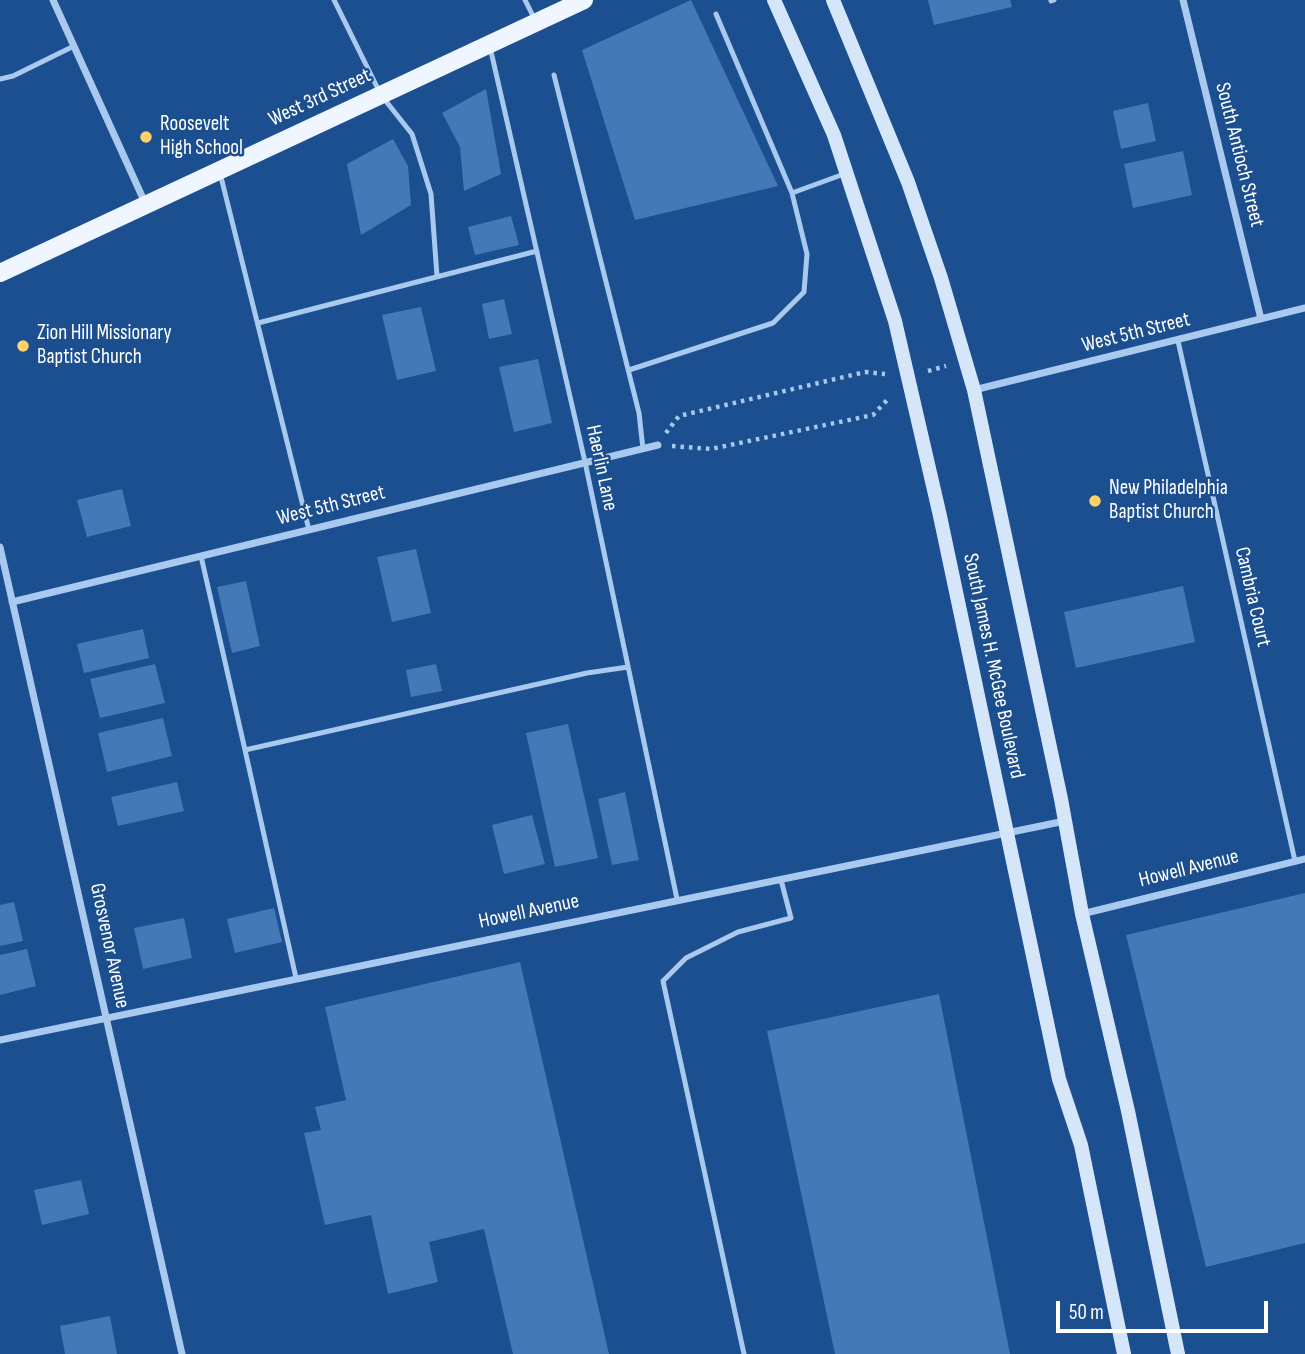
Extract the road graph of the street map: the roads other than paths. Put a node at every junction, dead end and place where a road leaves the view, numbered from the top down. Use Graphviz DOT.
graph roads {
  1 [pos="53,0"];
  2 [pos="334,0"];
  3 [pos="525,0"];
  4 [pos="584,0"];
  5 [pos="775,0"];
  6 [pos="833,0"];
  7 [pos="1183,0"];
  8 [pos="716,14"];
  9 [pos="536,23"];
  10 [pos="489,44"];
  11 [pos="74,46"];
  12 [pos="554,75"];
  13 [pos="0,79"];
  14 [pos="381,95"];
  15 [pos="220,171"];
  16 [pos="847,174"];
  17 [pos="792,193"];
  18 [pos="146,205"];
  19 [pos="537,251"];
  20 [pos="0,273"];
  21 [pos="437,276"];
  22 [pos="1305,308"];
  23 [pos="1261,319"];
  24 [pos="258,323"];
  25 [pos="1178,341"];
  26 [pos="629,370"];
  27 [pos="974,390"];
  28 [pos="657,445"];
  29 [pos="643,449"];
  30 [pos="585,462"];
  31 [pos="309,530"];
  32 [pos="0,547"];
  33 [pos="201,556"];
  34 [pos="12,602"];
  35 [pos="628,667"];
  36 [pos="245,750"];
  37 [pos="1065,821"];
  38 [pos="1007,834"];
  39 [pos="1305,859"];
  40 [pos="1295,861"];
  41 [pos="781,880"];
  42 [pos="677,899"];
  43 [pos="1082,914"];
  44 [pos="296,978"];
  45 [pos="106,1017"];
  46 [pos="0,1040"];
  47 [pos="182,1354"];
  48 [pos="744,1354"];
  49 [pos="1124,1354"];
  50 [pos="1178,1354"];
  1 -- 11 [label="street"];
  2 -- 14 [label="lane"];
  3 -- 9 [label="lane"];
  4 -- 9 [label="main road, West 3rd Street"];
  5 -- 16 [label="main road, South James H. McGee Boulevard"];
  6 -- 27 [label="main road, South James H. McGee Boulevard"];
  7 -- 23 [label="street, South Antioch Street"];
  8 -- 17 [label="lane"];
  9 -- 10 [label="main road, West 3rd Street"];
  10 -- 14 [label="main road, West 3rd Street"];
  10 -- 19 [label="lane, Haerlin Lane"];
  11 -- 13 [label="lane"];
  11 -- 18 [label="street"];
  12 -- 26 [label="lane"];
  14 -- 15 [label="main road, West 3rd Street"];
  14 -- 21 [label="lane"];
  15 -- 18 [label="main road, West 3rd Street"];
  15 -- 24 [label="lane"];
  16 -- 17 [label="lane"];
  16 -- 38 [label="main road, South James H. McGee Boulevard"];
  17 -- 26 [label="lane"];
  18 -- 20 [label="main road, West 3rd Street"];
  19 -- 21 [label="lane"];
  19 -- 30 [label="lane, Haerlin Lane"];
  21 -- 24 [label="lane"];
  22 -- 23 [label="street, West 5th Street"];
  23 -- 25 [label="street, West 5th Street"];
  24 -- 31 [label="lane"];
  25 -- 27 [label="street, West 5th Street"];
  25 -- 40 [label="lane, Cambria Court"];
  26 -- 29 [label="lane"];
  27 -- 37 [label="main road, South James H. McGee Boulevard"];
  28 -- 29 [label="street, West 5th Street"];
  29 -- 30 [label="street, West 5th Street"];
  30 -- 31 [label="street, West 5th Street"];
  30 -- 35 [label="lane, Haerlin Lane"];
  31 -- 33 [label="street, West 5th Street"];
  32 -- 34 [label="street, Grosvenor Avenue"];
  33 -- 34 [label="street, West 5th Street"];
  33 -- 36 [label="lane"];
  34 -- 45 [label="street, Grosvenor Avenue"];
  35 -- 36 [label="lane"];
  35 -- 42 [label="lane, Haerlin Lane"];
  36 -- 44 [label="lane"];
  37 -- 38 [label="street, Howell Avenue"];
  37 -- 43 [label="main road, South James H. McGee Boulevard"];
  38 -- 41 [label="street, Howell Avenue"];
  38 -- 49 [label="main road, South James H. McGee Boulevard"];
  39 -- 40 [label="street, Howell Avenue"];
  40 -- 43 [label="street, Howell Avenue"];
  41 -- 42 [label="street, Howell Avenue"];
  41 -- 48 [label="lane"];
  42 -- 44 [label="street, Howell Avenue"];
  43 -- 50 [label="main road, South James H. McGee Boulevard"];
  44 -- 45 [label="street, Howell Avenue"];
  45 -- 46 [label="street, Howell Avenue"];
  45 -- 47 [label="street, Grosvenor Avenue"];
}
